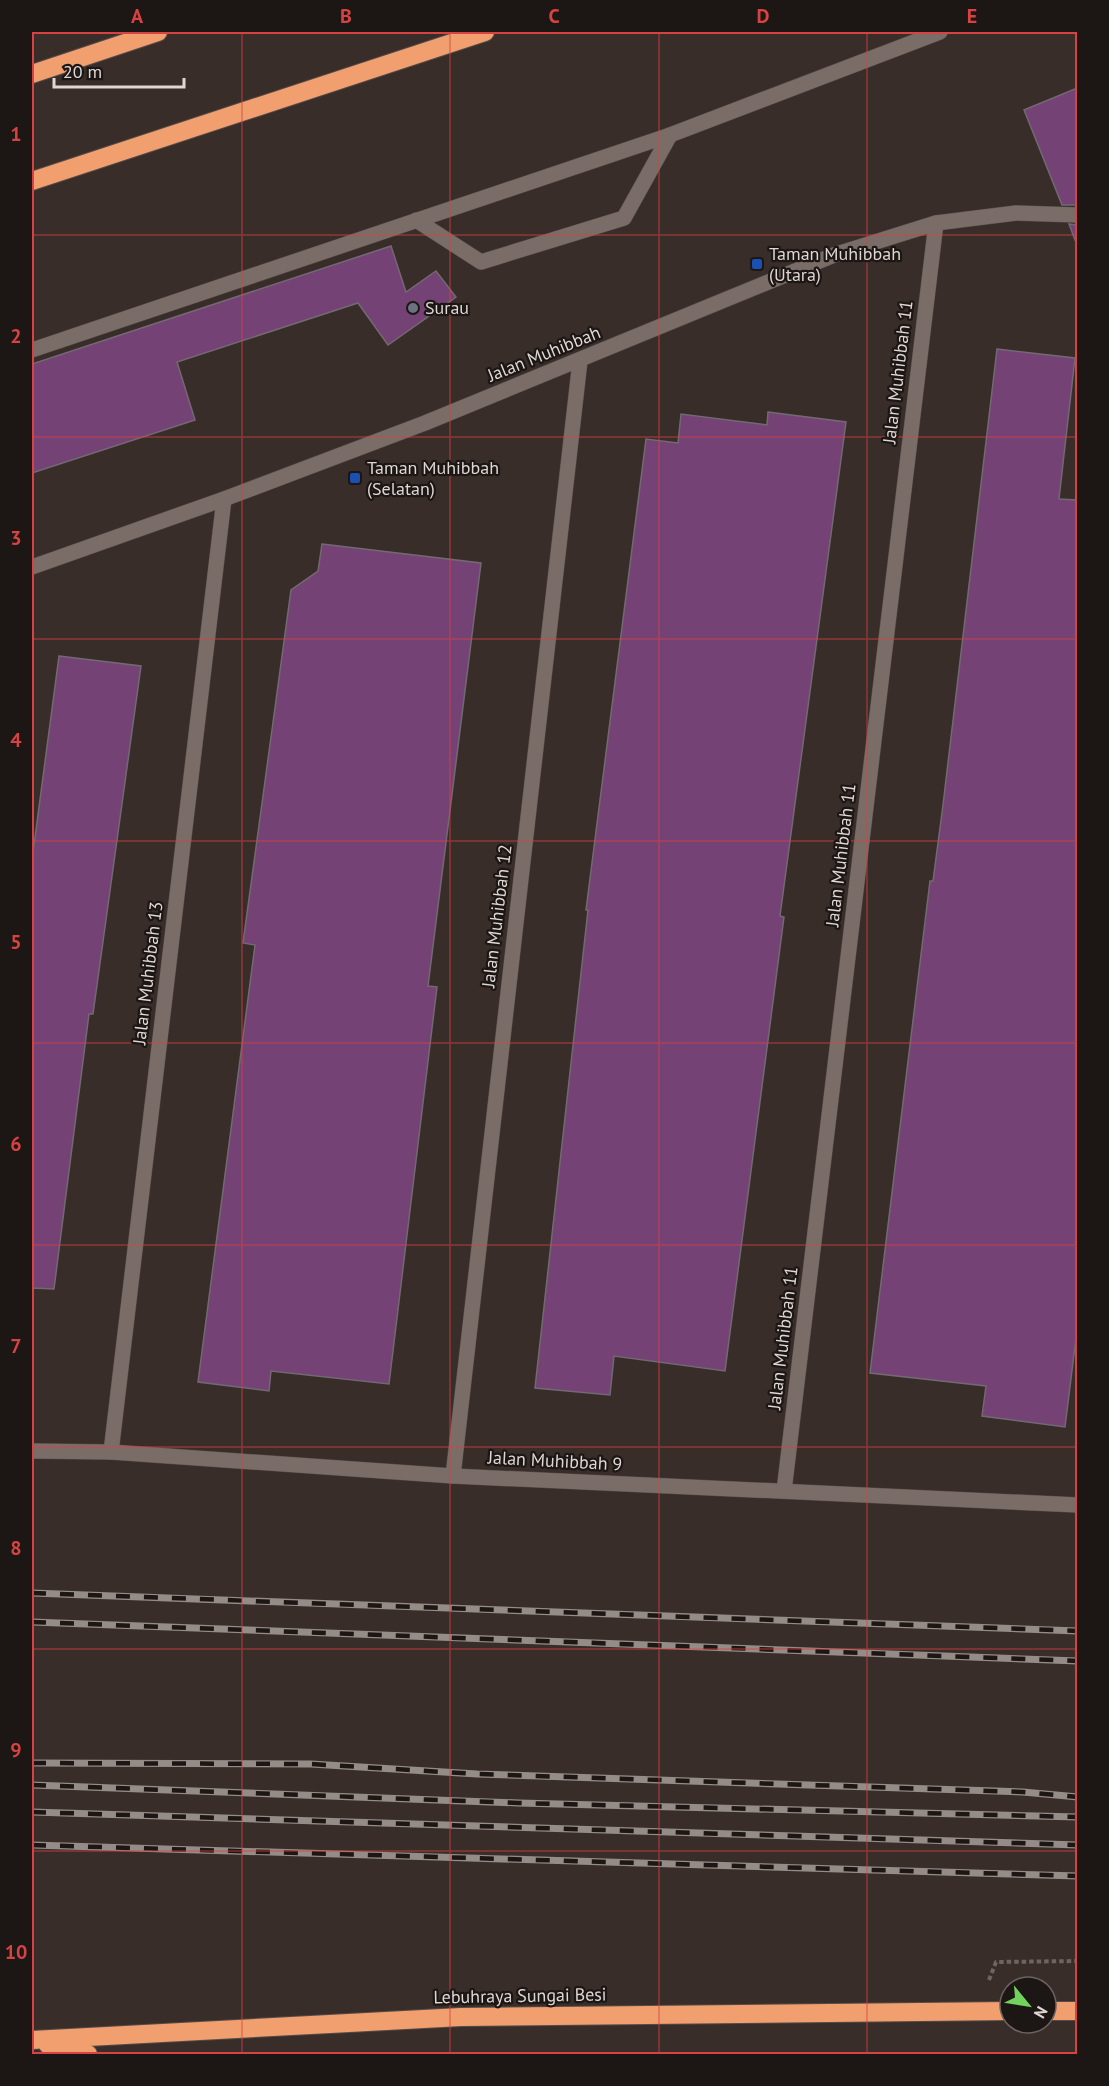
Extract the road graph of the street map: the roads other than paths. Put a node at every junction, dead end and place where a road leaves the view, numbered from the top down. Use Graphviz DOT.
graph roads {
  1 [pos="158,32"];
  2 [pos="485,32"];
  3 [pos="940,32"];
  4 [pos="32,74"];
  5 [pos="670,135"];
  6 [pos="32,181"];
  7 [pos="1077,215"];
  8 [pos="416,220"];
  9 [pos="936,223"];
  10 [pos="32,350"];
  11 [pos="580,361"];
  12 [pos="224,499"];
  13 [pos="32,567"];
  14 [pos="32,1451"];
  15 [pos="111,1452"];
  16 [pos="453,1476"];
  17 [pos="784,1491"];
  18 [pos="1077,1505"];
  19 [pos="998,2011"];
  20 [pos="1058,2011"];
  21 [pos="1077,2011"];
  22 [pos="32,2040"];
  23 [pos="88,2055"];
  1 -- 4 [label="highway"];
  2 -- 6 [label="highway"];
  3 -- 5 [label="street"];
  5 -- 8 [label="street"];
  5 -- 8 [label="street"];
  7 -- 9 [label="street, Jalan Muhibbah"];
  8 -- 10 [label="street"];
  9 -- 11 [label="street, Jalan Muhibbah"];
  9 -- 17 [label="street, Jalan Muhibbah 11"];
  11 -- 12 [label="street, Jalan Muhibbah"];
  11 -- 16 [label="street, Jalan Muhibbah 12"];
  12 -- 13 [label="street, Jalan Muhibbah"];
  12 -- 15 [label="street, Jalan Muhibbah 13"];
  14 -- 15 [label="street, Jalan Muhibbah 9"];
  15 -- 16 [label="street, Jalan Muhibbah 9"];
  16 -- 17 [label="street, Jalan Muhibbah 9"];
  17 -- 18 [label="street, Jalan Muhibbah 9"];
  19 -- 22 [label="highway, Lebuhraya Sungai Besi"];
  20 -- 21 [label="highway"];
  22 -- 23 [label="highway"];
}
